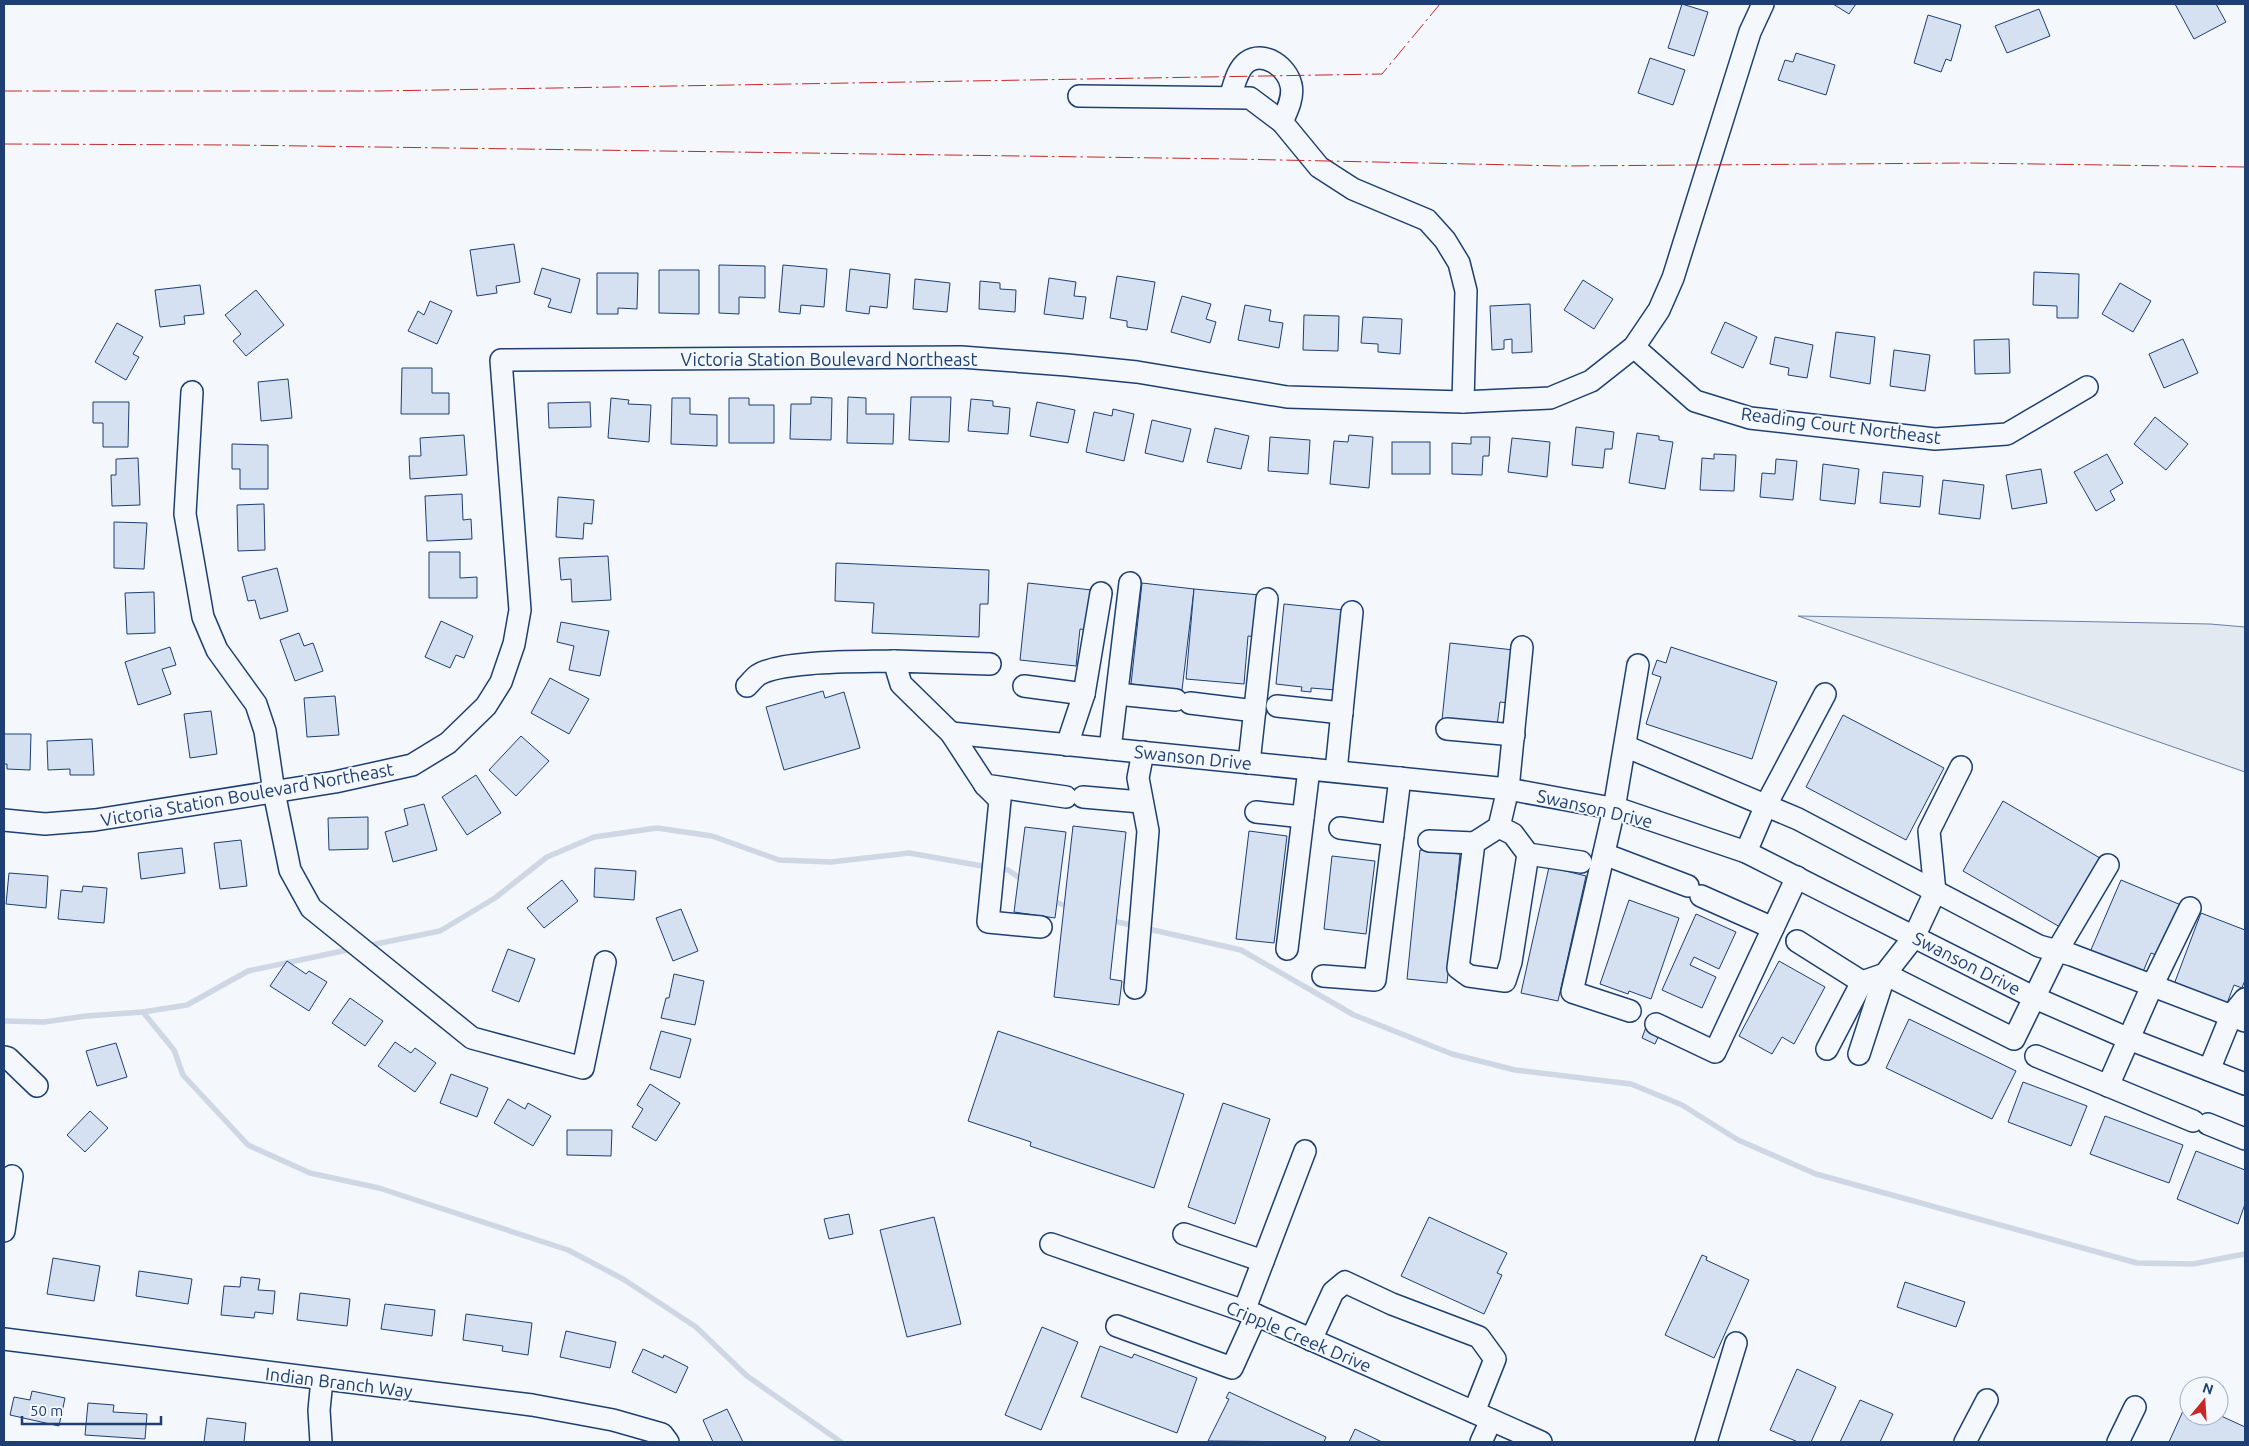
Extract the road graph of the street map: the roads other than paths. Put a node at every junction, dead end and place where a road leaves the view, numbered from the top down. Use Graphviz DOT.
graph roads {
  1 [pos="1763,4"];
  2 [pos="1079,96"];
  3 [pos="1230,96"];
  4 [pos="1282,122"];
  5 [pos="1634,347"];
  6 [pos="2087,387"];
  7 [pos="192,392"];
  8 [pos="1463,402"];
  9 [pos="1130,583"];
  10 [pos="1101,593"];
  11 [pos="1267,600"];
  12 [pos="1352,612"];
  13 [pos="1522,647"];
  14 [pos="894,660"];
  15 [pos="990,664"];
  16 [pos="1638,665"];
  17 [pos="747,686"];
  18 [pos="1024,686"];
  19 [pos="1084,694"];
  20 [pos="1117,694"];
  21 [pos="1824,694"];
  22 [pos="1277,706"];
  23 [pos="1255,711"];
  24 [pos="1342,713"];
  25 [pos="1448,730"];
  26 [pos="951,733"];
  27 [pos="1514,735"];
  28 [pos="1067,744"];
  29 [pos="1625,746"];
  30 [pos="1110,749"];
  31 [pos="1143,752"];
  32 [pos="1249,763"];
  33 [pos="1961,768"];
  34 [pos="1309,769"];
  35 [pos="1336,772"];
  36 [pos="1400,778"];
  37 [pos="985,786"];
  38 [pos="1508,789"];
  39 [pos="274,792"];
  40 [pos="1141,802"];
  41 [pos="1766,806"];
  42 [pos="1614,808"];
  43 [pos="1256,812"];
  44 [pos="1303,817"];
  45 [pos="4,820"];
  46 [pos="1499,827"];
  47 [pos="1340,828"];
  48 [pos="1393,835"];
  49 [pos="1428,841"];
  50 [pos="1474,843"];
  51 [pos="1746,852"];
  52 [pos="1528,854"];
  53 [pos="1604,854"];
  54 [pos="1581,862"];
  55 [pos="2108,865"];
  56 [pos="1797,877"];
  57 [pos="1936,892"];
  58 [pos="2190,908"];
  59 [pos="1041,927"];
  60 [pos="1773,928"];
  61 [pos="1914,936"];
  62 [pos="1797,941"];
  63 [pos="1287,949"];
  64 [pos="2057,951"];
  65 [pos="605,962"];
  66 [pos="1885,974"];
  67 [pos="1323,976"];
  68 [pos="1862,982"];
  69 [pos="2152,986"];
  70 [pos="1135,988"];
  71 [pos="2033,997"];
  72 [pos="2245,999"];
  73 [pos="1630,1011"];
  74 [pos="2238,1018"];
  75 [pos="1656,1024"];
  76 [pos="2130,1039"];
  77 [pos="1826,1049"];
  78 [pos="1859,1054"];
  79 [pos="2036,1056"];
  80 [pos="4,1057"];
  81 [pos="2209,1070"];
  82 [pos="2245,1084"];
  83 [pos="37,1086"];
  84 [pos="2108,1086"];
  85 [pos="2245,1139"];
  86 [pos="1305,1152"];
  87 [pos="12,1176"];
  88 [pos="4,1231"];
  89 [pos="1184,1234"];
  90 [pos="1050,1244"];
  91 [pos="1263,1261"];
  92 [pos="1250,1313"];
  93 [pos="1117,1326"];
  94 [pos="4,1339"];
  95 [pos="1311,1340"];
  96 [pos="1736,1343"];
  97 [pos="322,1380"];
  98 [pos="1987,1400"];
  99 [pos="2135,1406"];
  100 [pos="1483,1416"];
  101 [pos="321,1442"];
  102 [pos="668,1442"];
  103 [pos="1480,1442"];
  104 [pos="1541,1442"];
  105 [pos="1706,1442"];
  106 [pos="1965,1442"];
  107 [pos="2118,1442"];
  1 -- 5 [label="street, Victoria Station Boulevard Northeast"];
  2 -- 3 [label="street"];
  3 -- 4 [label="street"];
  3 -- 4 [label="street"];
  4 -- 8 [label="street"];
  5 -- 6 [label="street, Reading Court Northeast"];
  5 -- 8 [label="street, Victoria Station Boulevard Northeast"];
  7 -- 39 [label="street"];
  8 -- 39 [label="street, Victoria Station Boulevard Northeast"];
  9 -- 20 [label="street"];
  10 -- 19 [label="street"];
  11 -- 23 [label="street"];
  12 -- 24 [label="street"];
  13 -- 27 [label="street"];
  14 -- 15 [label="street"];
  14 -- 17 [label="street"];
  14 -- 26 [label="street"];
  16 -- 29 [label="street"];
  18 -- 19 [label="street"];
  19 -- 28 [label="street"];
  20 -- 23 [label="street"];
  20 -- 30 [label="street"];
  21 -- 41 [label="street"];
  22 -- 24 [label="street"];
  23 -- 32 [label="street"];
  24 -- 35 [label="street"];
  25 -- 27 [label="street"];
  26 -- 28 [label="street, Swanson Drive"];
  26 -- 37 [label="street"];
  27 -- 38 [label="street"];
  28 -- 30 [label="street, Swanson Drive"];
  29 -- 41 [label="street"];
  29 -- 42 [label="street"];
  30 -- 31 [label="street, Swanson Drive"];
  31 -- 32 [label="street, Swanson Drive"];
  31 -- 40 [label="street"];
  32 -- 34 [label="street, Swanson Drive"];
  33 -- 57 [label="street"];
  34 -- 35 [label="street, Swanson Drive"];
  34 -- 44 [label="street"];
  35 -- 36 [label="street, Swanson Drive"];
  36 -- 38 [label="street, Swanson Drive"];
  36 -- 48 [label="street"];
  37 -- 40 [label="street"];
  37 -- 59 [label="street"];
  38 -- 42 [label="street, Swanson Drive"];
  38 -- 46 [label="street"];
  39 -- 45 [label="street, Victoria Station Boulevard Northeast"];
  39 -- 65 [label="street"];
  40 -- 70 [label="street"];
  41 -- 51 [label="street"];
  41 -- 57 [label="street"];
  42 -- 51 [label="street, Swanson Drive"];
  42 -- 53 [label="street"];
  43 -- 44 [label="street"];
  44 -- 63 [label="street"];
  46 -- 50 [label="street"];
  46 -- 52 [label="street"];
  47 -- 48 [label="street"];
  48 -- 67 [label="street"];
  49 -- 50 [label="street"];
  50 -- 52 [label="street"];
  51 -- 56 [label="street, Swanson Drive"];
  52 -- 54 [label="street"];
  53 -- 60 [label="street"];
  53 -- 73 [label="street"];
  55 -- 64 [label="street"];
  56 -- 60 [label="street"];
  56 -- 61 [label="street, Swanson Drive"];
  57 -- 61 [label="street"];
  57 -- 64 [label="street"];
  58 -- 69 [label="street"];
  60 -- 75 [label="street"];
  61 -- 66 [label="street"];
  61 -- 71 [label="street, Swanson Drive"];
  62 -- 68 [label="street"];
  64 -- 69 [label="street"];
  64 -- 71 [label="street"];
  66 -- 68 [label="street"];
  66 -- 71 [label="street"];
  66 -- 78 [label="street"];
  68 -- 77 [label="street"];
  69 -- 74 [label="street"];
  69 -- 76 [label="street"];
  71 -- 76 [label="street, Swanson Drive"];
  72 -- 74 [label="street"];
  74 -- 81 [label="street"];
  76 -- 81 [label="street, Swanson Drive"];
  76 -- 84 [label="street"];
  79 -- 84 [label="street"];
  80 -- 83 [label="street"];
  81 -- 82 [label="street, Swanson Drive"];
  84 -- 85 [label="street"];
  86 -- 91 [label="street"];
  87 -- 88 [label="street"];
  89 -- 91 [label="street"];
  90 -- 92 [label="street, Cripple Creek Drive"];
  91 -- 92 [label="street"];
  92 -- 93 [label="street"];
  92 -- 95 [label="street, Cripple Creek Drive"];
  94 -- 97 [label="street, Indian Branch Way"];
  95 -- 100 [label="street, Cripple Creek Drive"];
  95 -- 100 [label="street"];
  96 -- 105 [label="street"];
  97 -- 101 [label="street"];
  97 -- 102 [label="street, Indian Branch Way"];
  98 -- 106 [label="street"];
  99 -- 107 [label="street"];
  100 -- 103 [label="street"];
  100 -- 104 [label="street, Cripple Creek Drive"];
}
